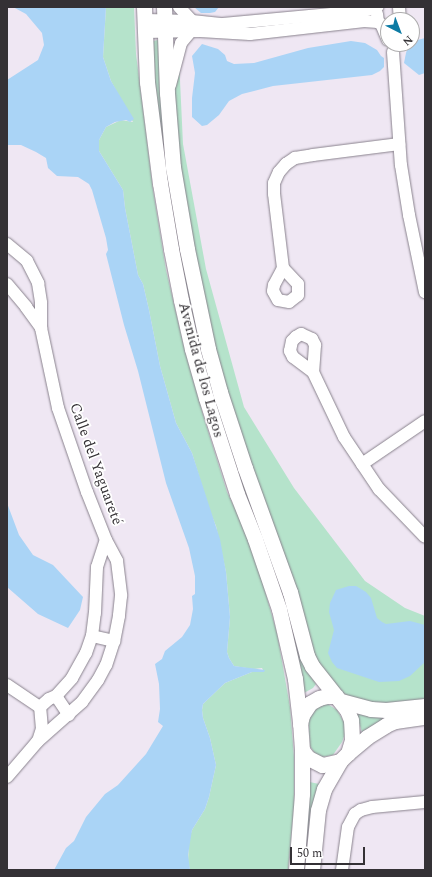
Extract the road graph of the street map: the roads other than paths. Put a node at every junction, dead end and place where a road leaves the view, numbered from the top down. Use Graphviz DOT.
graph roads {
  1 [pos="179,7"];
  2 [pos="378,7"];
  3 [pos="362,9"];
  4 [pos="145,20"];
  5 [pos="165,20"];
  6 [pos="380,20"];
  7 [pos="380,25"];
  8 [pos="192,26"];
  9 [pos="393,52"];
  10 [pos="168,94"];
  11 [pos="398,144"];
  12 [pos="8,247"];
  13 [pos="283,268"];
  14 [pos="7,284"];
  15 [pos="425,290"];
  16 [pos="41,328"];
  17 [pos="313,372"];
  18 [pos="425,421"];
  19 [pos="362,464"];
  20 [pos="425,537"];
  21 [pos="106,540"];
  22 [pos="92,636"];
  23 [pos="114,641"];
  24 [pos="7,685"];
  25 [pos="56,696"];
  26 [pos="338,699"];
  27 [pos="425,706"];
  28 [pos="40,707"];
  29 [pos="69,715"];
  30 [pos="425,717"];
  31 [pos="42,723"];
  32 [pos="300,724"];
  33 [pos="54,727"];
  34 [pos="37,742"];
  35 [pos="302,750"];
  36 [pos="344,757"];
  37 [pos="7,777"];
  38 [pos="425,802"];
  39 [pos="296,870"];
  40 [pos="312,870"];
  41 [pos="342,870"];
  1 -- 8 [label="street"];
  2 -- 3 [label="street"];
  2 -- 6 [label="street"];
  3 -- 8 [label="street"];
  4 -- 5 [label="street"];
  4 -- 32 [label="street, Avenida de los Lagos"];
  5 -- 8 [label="street"];
  5 -- 10 [label="street, Avenida de los Lagos"];
  7 -- 8 [label="street"];
  8 -- 10 [label="street"];
  9 -- 11 [label="street"];
  10 -- 26 [label="street, Avenida de los Lagos"];
  11 -- 13 [label="street"];
  11 -- 15 [label="street"];
  12 -- 16 [label="street, Calle del Yaguareté"];
  14 -- 16 [label="street, Calle del Yaguareté"];
  16 -- 21 [label="street, Calle del Yaguareté"];
  17 -- 19 [label="street"];
  18 -- 19 [label="street"];
  19 -- 20 [label="street"];
  21 -- 22 [label="street, Calle del Yaguareté"];
  21 -- 23 [label="street, Calle del Yaguareté"];
  22 -- 23 [label="street"];
  22 -- 25 [label="street, Calle del Yaguareté"];
  23 -- 29 [label="street, Calle del Yaguareté"];
  24 -- 28 [label="street"];
  25 -- 28 [label="street, Calle del Yaguareté"];
  25 -- 29 [label="street"];
  26 -- 27 [label="street"];
  26 -- 32 [label="street"];
  26 -- 36 [label="street"];
  28 -- 31 [label="street"];
  29 -- 33 [label="street, Calle del Yaguareté"];
  30 -- 36 [label="street"];
  31 -- 33 [label="street"];
  31 -- 34 [label="street"];
  32 -- 35 [label="street"];
  33 -- 34 [label="street, Calle del Yaguareté"];
  34 -- 37 [label="street, Calle del Yaguareté"];
  35 -- 36 [label="street"];
  35 -- 39 [label="street"];
  36 -- 40 [label="street"];
  38 -- 41 [label="street"];
}
